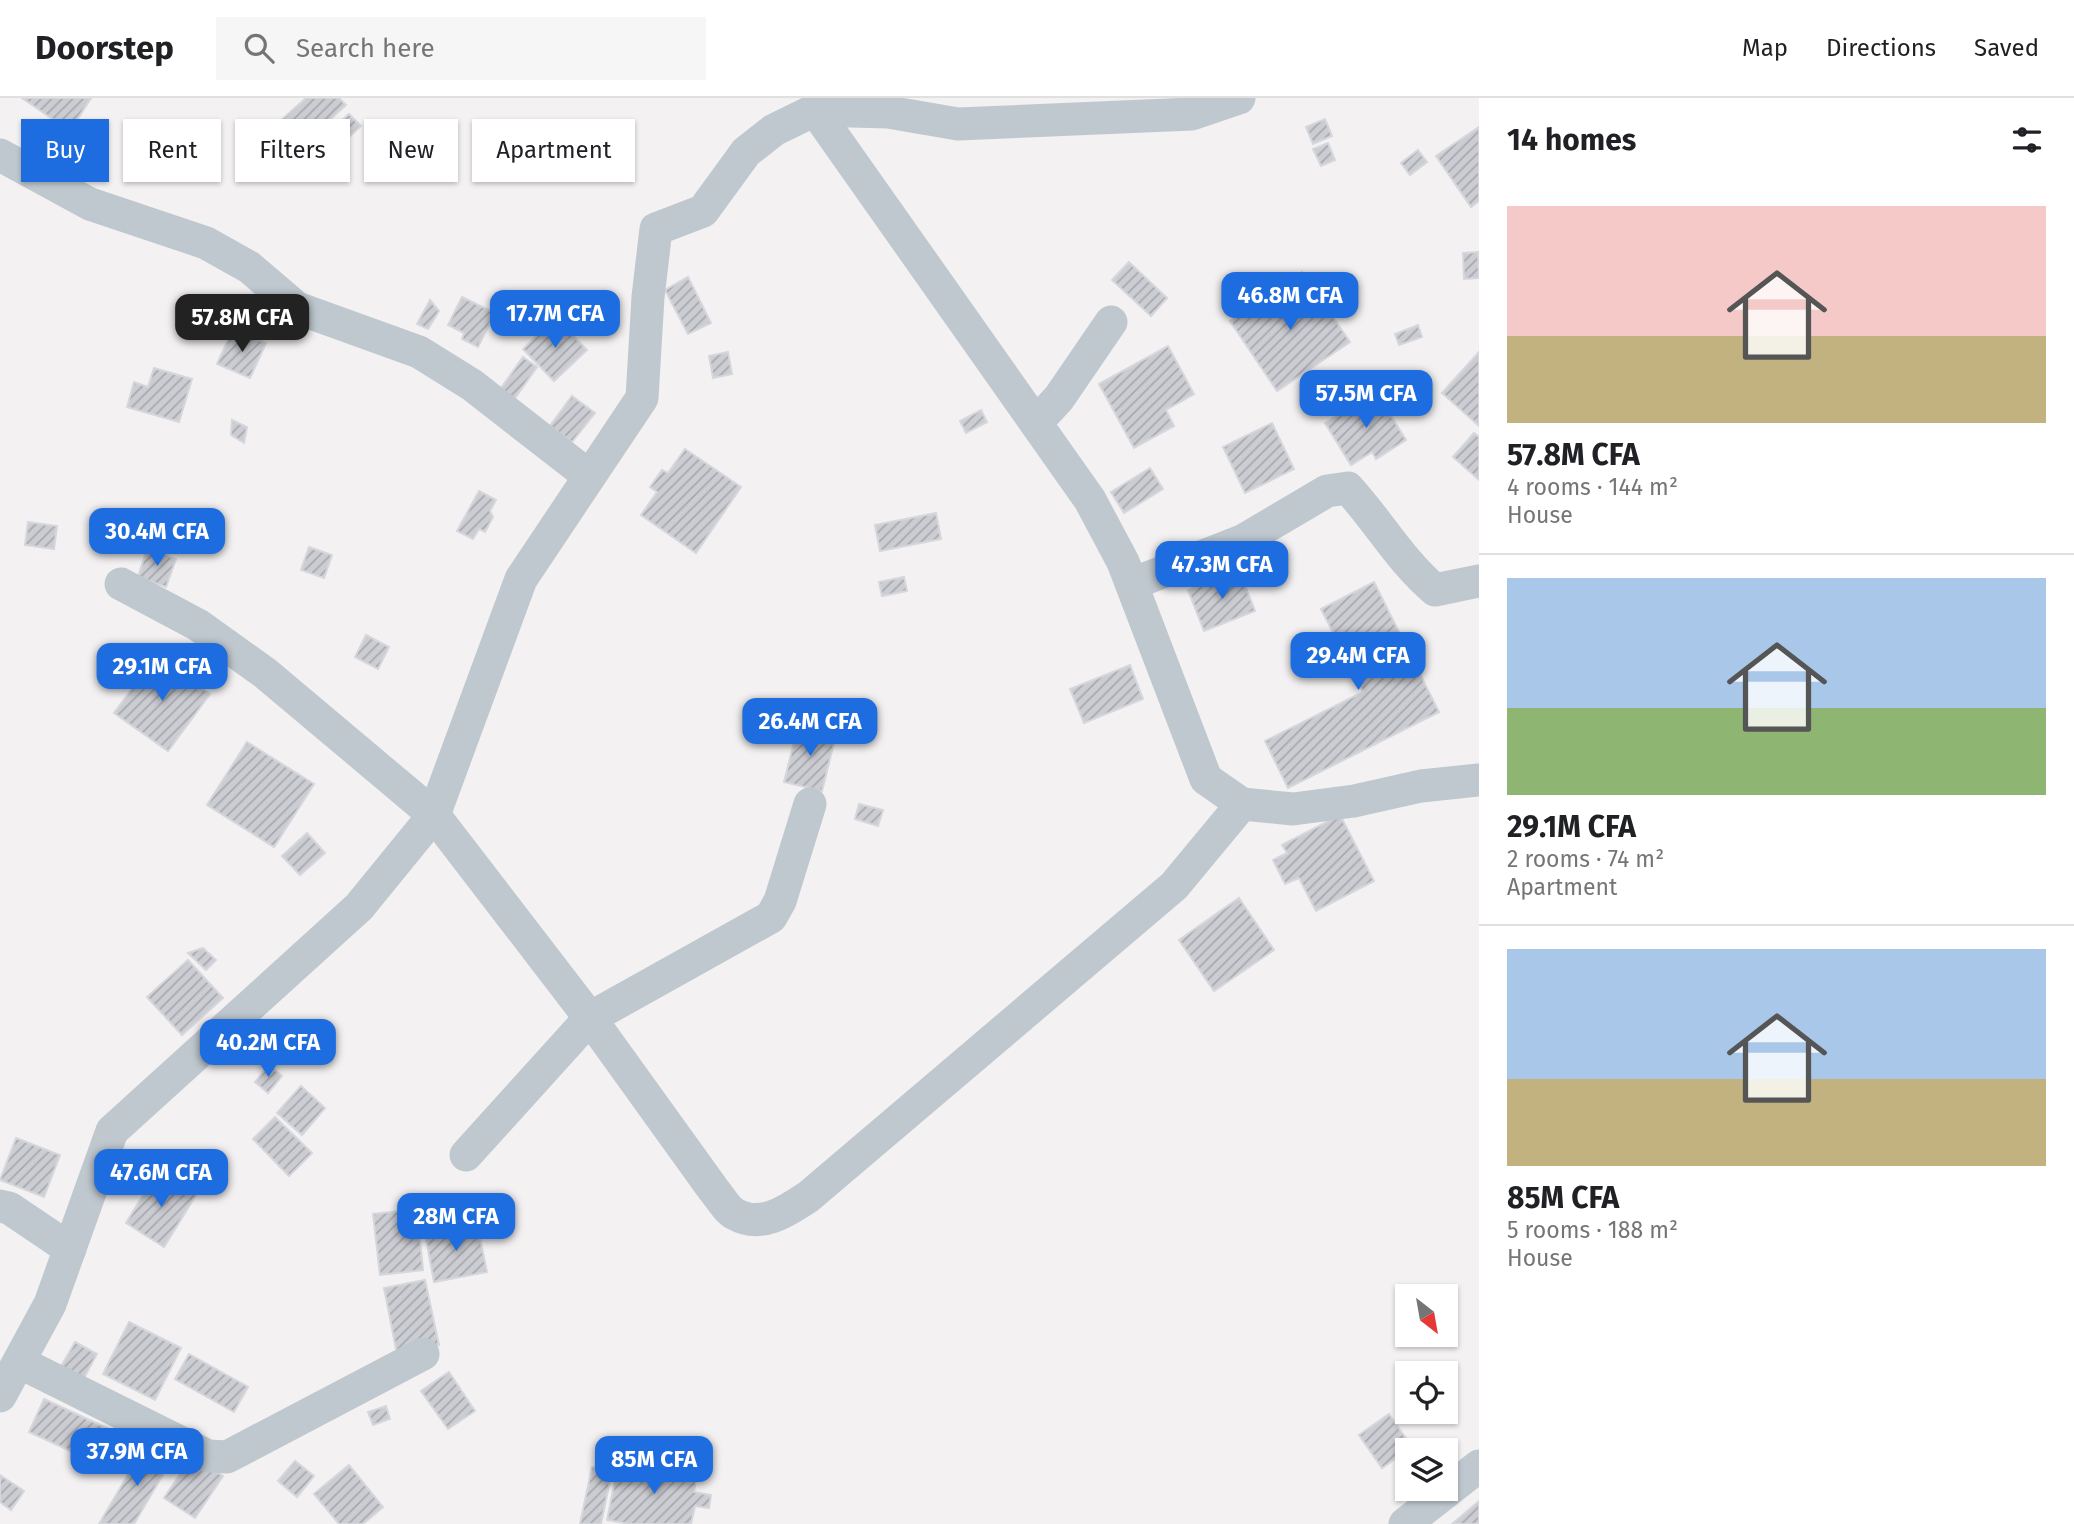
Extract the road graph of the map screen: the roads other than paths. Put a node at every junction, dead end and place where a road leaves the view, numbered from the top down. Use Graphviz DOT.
graph roads {
  1 [pos="1239,98"];
  2 [pos="902,106"];
  3 [pos="815,110"];
  4 [pos="0,155"];
  5 [pos="1111,323"];
  6 [pos="1036,423"];
  7 [pos="589,476"];
  8 [pos="1479,581"];
  9 [pos="121,584"];
  10 [pos="1132,584"];
  11 [pos="1479,780"];
  12 [pos="810,804"];
  13 [pos="1242,804"];
  14 [pos="434,816"];
  15 [pos="590,1018"];
  16 [pos="466,1155"];
  17 [pos="0,1206"];
  18 [pos="70,1249"];
  19 [pos="423,1354"];
  20 [pos="19,1362"];
  21 [pos="0,1396"];
  22 [pos="1479,1466"];
  23 [pos="1405,1524"];
  1 -- 2 [label="street"];
  2 -- 3 [label="street"];
  3 -- 6 [label="street"];
  3 -- 7 [label="street"];
  4 -- 7 [label="street"];
  5 -- 6 [label="street"];
  6 -- 10 [label="street"];
  7 -- 14 [label="street"];
  8 -- 10 [label="street"];
  9 -- 14 [label="street"];
  10 -- 13 [label="street"];
  11 -- 13 [label="street"];
  12 -- 15 [label="street"];
  13 -- 15 [label="street"];
  14 -- 15 [label="street"];
  14 -- 18 [label="street"];
  15 -- 16 [label="street"];
  17 -- 18 [label="street"];
  18 -- 20 [label="street"];
  19 -- 20 [label="street"];
  20 -- 21 [label="street"];
  22 -- 23 [label="street"];
}
